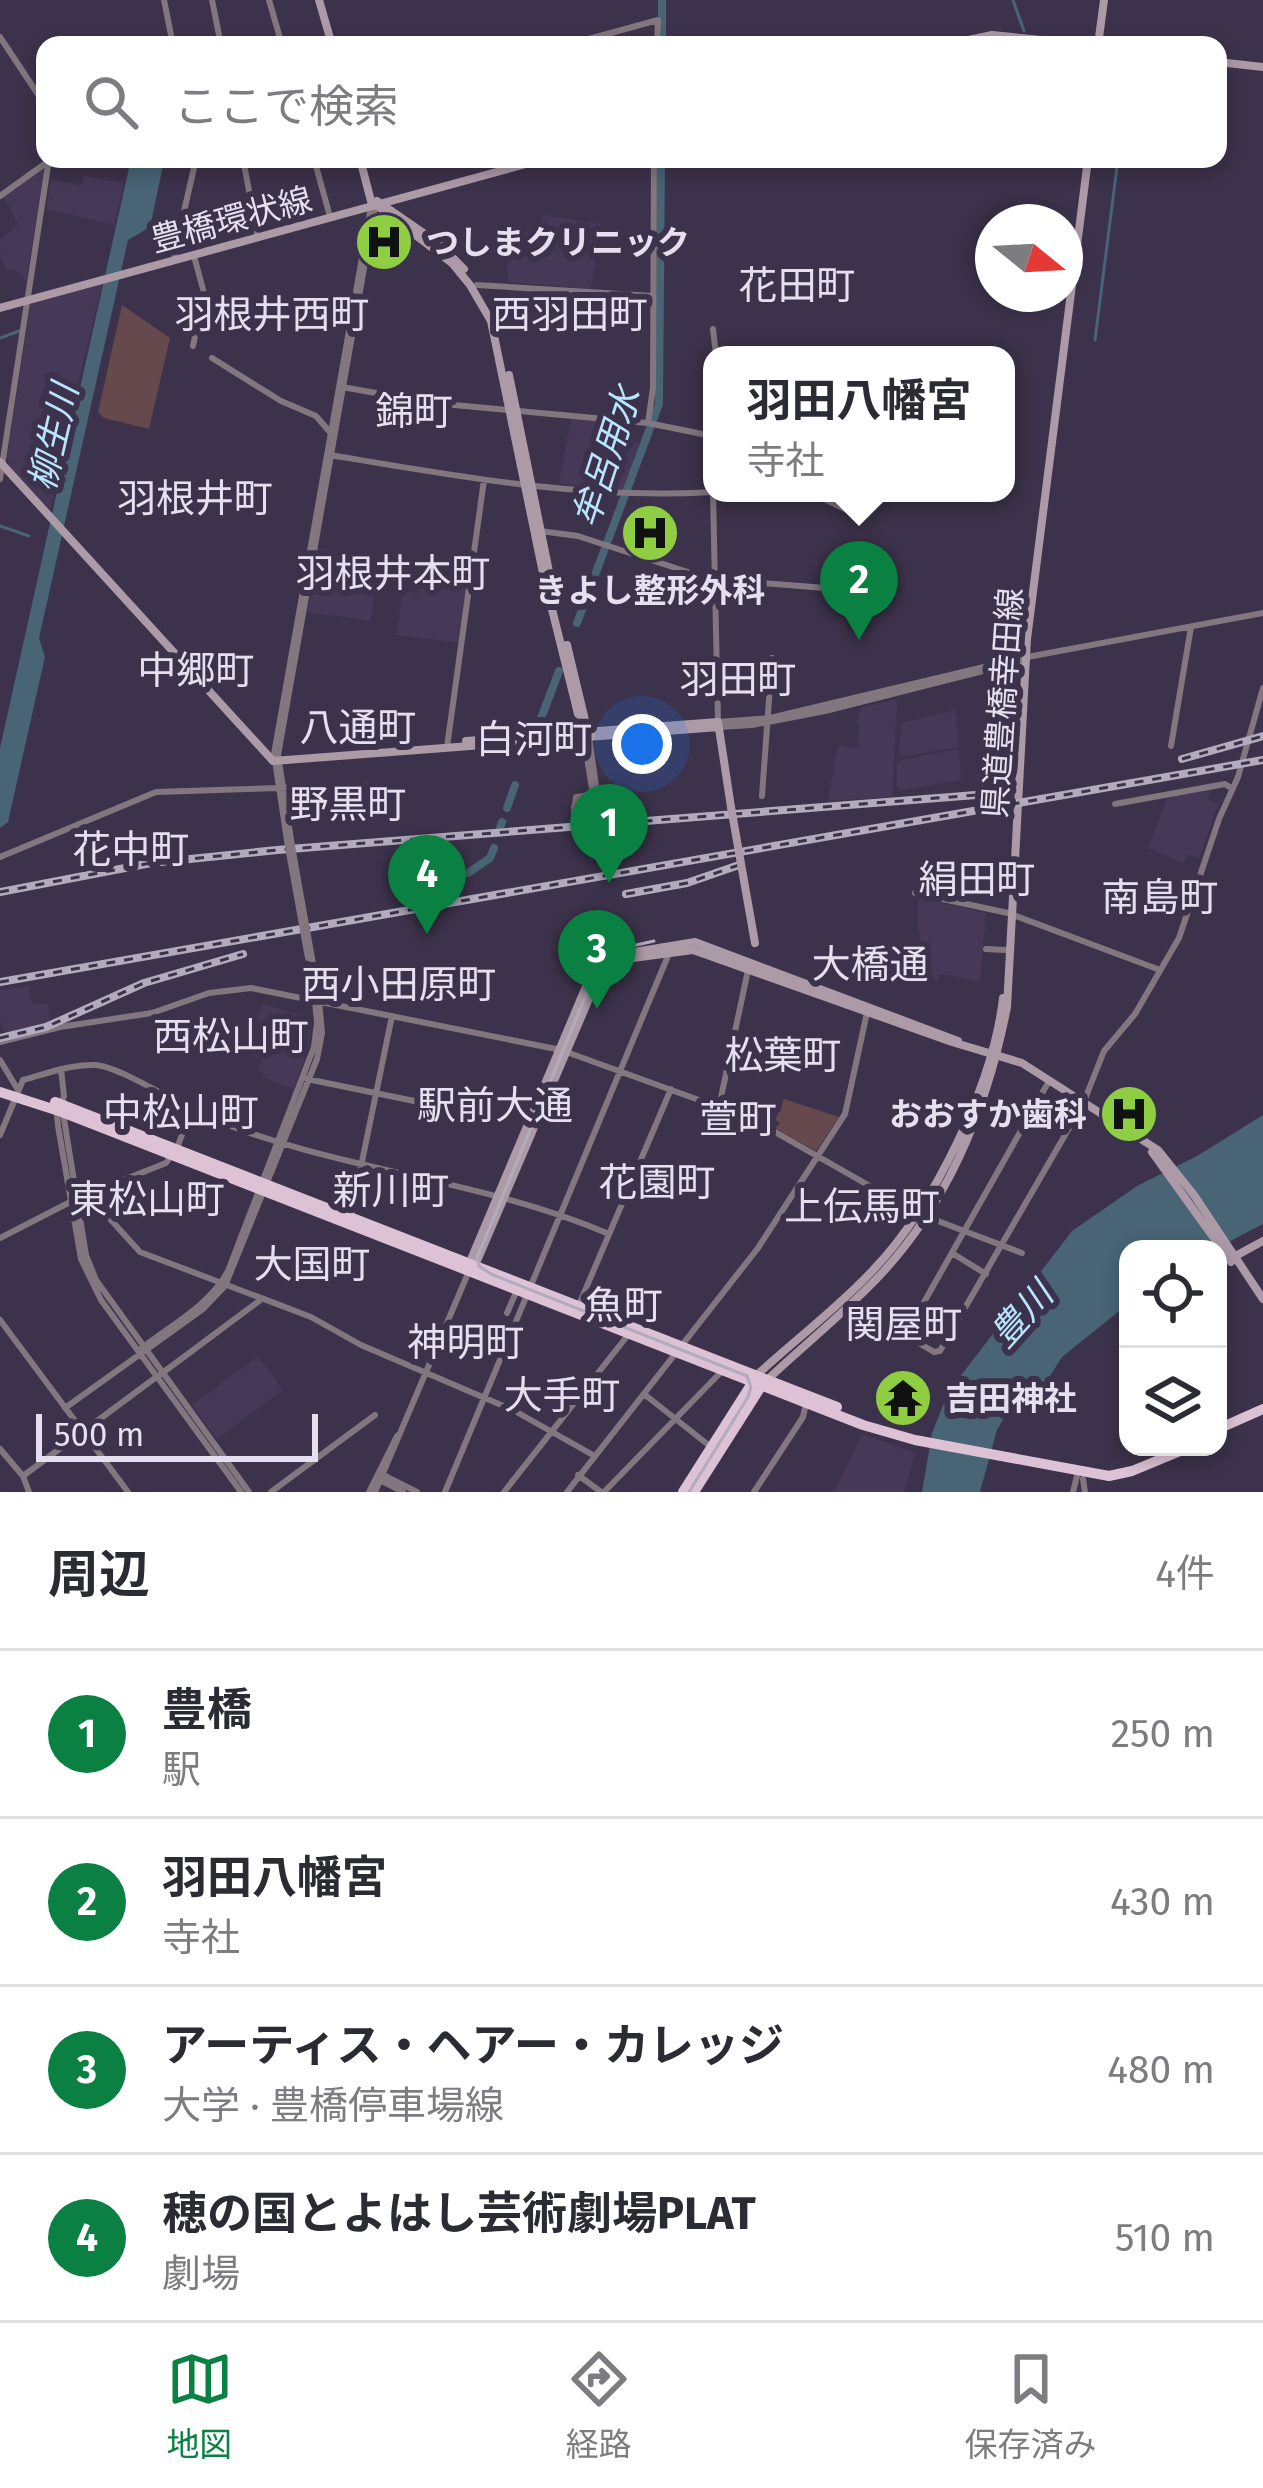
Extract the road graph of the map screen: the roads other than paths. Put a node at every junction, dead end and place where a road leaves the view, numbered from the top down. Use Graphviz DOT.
graph roads {
  1 [pos="164,0"];
  2 [pos="212,0"];
  3 [pos="269,0"];
  4 [pos="317,0"];
  5 [pos="1106,0"];
  6 [pos="171,36"];
  7 [pos="219,36"];
  8 [pos="279,36"];
  9 [pos="327,36"];
  10 [pos="600,36"];
  11 [pos="657,36"];
  12 [pos="1100,36"];
  13 [pos="0,38"];
  14 [pos="1227,63"];
  15 [pos="1263,68"];
  16 [pos="36,92"];
  17 [pos="39,168"];
  18 [pos="49,168"];
  19 [pos="194,168"];
  20 [pos="245,168"];
  21 [pos="316,168"];
  22 [pos="365,168"];
  23 [pos="497,168"];
  24 [pos="509,168"];
  25 [pos="654,168"];
  26 [pos="1085,168"];
  27 [pos="0,196"];
  28 [pos="375,203"];
  29 [pos="329,213"];
  30 [pos="256,232"];
  31 [pos="193,254"];
  32 [pos="173,257"];
  33 [pos="477,285"];
  34 [pos="653,296"];
  35 [pos="26,298"];
  36 [pos="0,305"];
  37 [pos="713,328"];
  38 [pos="194,346"];
  39 [pos="715,346"];
  40 [pos="212,358"];
  41 [pos="341,387"];
  42 [pos="512,410"];
  43 [pos="652,424"];
  44 [pos="330,434"];
  45 [pos="703,434"];
  46 [pos="329,455"];
  47 [pos="2,464"];
  48 [pos="0,479"];
  49 [pos="484,480"];
  50 [pos="528,486"];
  51 [pos="703,492"];
  52 [pos="712,502"];
  53 [pos="830,502"];
  54 [pos="851,512"];
  55 [pos="540,531"];
  56 [pos="715,580"];
  57 [pos="838,589"];
  58 [pos="1263,613"];
  59 [pos="1191,627"];
  60 [pos="772,658"];
  61 [pos="1027,659"];
  62 [pos="1263,688"];
  63 [pos="770,720"];
  64 [pos="718,724"];
  65 [pos="586,734"];
  66 [pos="448,745"];
  67 [pos="1171,746"];
  68 [pos="274,756"];
  69 [pos="373,785"];
  70 [pos="279,788"];
  71 [pos="1232,788"];
  72 [pos="762,796"];
  73 [pos="593,797"];
  74 [pos="1115,804"];
  75 [pos="0,857"];
  76 [pos="915,893"];
  77 [pos="1010,914"];
  78 [pos="986,949"];
  79 [pos="1006,950"];
  80 [pos="670,951"];
  81 [pos="596,960"];
  82 [pos="607,963"];
  83 [pos="749,966"];
  84 [pos="1160,970"];
  85 [pos="317,996"];
  86 [pos="868,1009"];
  87 [pos="392,1015"];
  88 [pos="998,1035"];
  89 [pos="0,1042"];
  90 [pos="975,1046"];
  91 [pos="562,1050"];
  92 [pos="993,1052"];
  93 [pos="1010,1058"];
  94 [pos="0,1060"];
  95 [pos="61,1069"];
  96 [pos="988,1069"];
  97 [pos="622,1072"];
  98 [pos="307,1078"];
  99 [pos="1049,1081"];
  100 [pos="0,1089"];
  101 [pos="671,1090"];
  102 [pos="17,1094"];
  103 [pos="376,1094"];
  104 [pos="1083,1103"];
  105 [pos="718,1107"];
  106 [pos="61,1109"];
  107 [pos="453,1109"];
  108 [pos="192,1110"];
  109 [pos="0,1135"];
  110 [pos="280,1145"];
  111 [pos="175,1151"];
  112 [pos="818,1157"];
  113 [pos="362,1163"];
  114 [pos="117,1184"];
  115 [pos="264,1186"];
  116 [pos="500,1197"];
  117 [pos="91,1198"];
  118 [pos="73,1204"];
  119 [pos="562,1214"];
  120 [pos="921,1215"];
  121 [pos="349,1220"];
  122 [pos="964,1231"];
  123 [pos="609,1234"];
  124 [pos="0,1238"];
  125 [pos="1263,1241"];
  126 [pos="1004,1244"];
  127 [pos="952,1253"];
  128 [pos="1022,1253"];
  129 [pos="1229,1254"];
  130 [pos="472,1266"];
  131 [pos="986,1274"];
  132 [pos="223,1285"];
  133 [pos="526,1291"];
  134 [pos="262,1300"];
  135 [pos="848,1301"];
  136 [pos="1263,1303"];
  137 [pos="577,1309"];
  138 [pos="507,1313"];
  139 [pos="0,1320"];
  140 [pos="632,1330"];
  141 [pos="906,1335"];
  142 [pos="679,1348"];
  143 [pos="141,1352"];
  144 [pos="722,1371"];
  145 [pos="425,1374"];
  146 [pos="159,1376"];
  147 [pos="760,1380"];
  148 [pos="644,1394"];
  149 [pos="484,1399"];
  150 [pos="806,1403"];
  151 [pos="65,1408"];
  152 [pos="1263,1413"];
  153 [pos="375,1415"];
  154 [pos="674,1421"];
  155 [pos="1227,1428"];
  156 [pos="551,1431"];
  157 [pos="83,1432"];
  158 [pos="921,1440"];
  159 [pos="711,1448"];
  160 [pos="0,1449"];
  161 [pos="593,1455"];
  162 [pos="1154,1456"];
  163 [pos="1167,1456"];
  164 [pos="1077,1472"];
  165 [pos="578,1475"];
  166 [pos="23,1476"];
  167 [pos="381,1477"];
  168 [pos="29,1492"];
  169 [pos="128,1492"];
  170 [pos="245,1492"];
  171 [pos="271,1492"];
  172 [pos="372,1492"];
  173 [pos="404,1492"];
  174 [pos="417,1492"];
  175 [pos="445,1492"];
  176 [pos="504,1492"];
  177 [pos="567,1492"];
  178 [pos="602,1492"];
  179 [pos="682,1492"];
  180 [pos="694,1492"];
  181 [pos="754,1492"];
  182 [pos="1073,1492"];
  183 [pos="1085,1492"];
  1 -- 6 [label="street"];
  2 -- 7 [label="street"];
  3 -- 8 [label="street"];
  4 -- 9 [label="main road"];
  5 -- 12 [label="main road"];
  10 -- 11 [label="street"];
  13 -- 16 [label="street"];
  14 -- 15 [label="main road"];
  17 -- 27 [label="street"];
  18 -- 35 [label="street"];
  19 -- 32 [label="street"];
  20 -- 30 [label="street"];
  21 -- 29 [label="street"];
  22 -- 28 [label="main road"];
  23 -- 28 [label="main road, 豊橋環状線"];
  24 -- 28 [label="main road, 豊橋環状線"];
  25 -- 34 [label="street"];
  26 -- 61 [label="main road, 県道豊橋幸田線"];
  28 -- 29 [label="main road, 豊橋環状線"];
  28 -- 31 [label="main road, 豊橋環状線"];
  28 -- 33 [label="main road"];
  28 -- 41 [label="street"];
  28 -- 42 [label="main road"];
  29 -- 30 [label="main road, 豊橋環状線"];
  30 -- 32 [label="main road, 豊橋環状線"];
  31 -- 32 [label="main road, 豊橋環状線"];
  31 -- 38 [label="street"];
  32 -- 35 [label="main road, 豊橋環状線"];
  33 -- 34 [label="street"];
  33 -- 42 [label="main road"];
  34 -- 43 [label="street"];
  35 -- 36 [label="main road, 豊橋環状線"];
  35 -- 47 [label="street"];
  37 -- 39 [label="street"];
  40 -- 44 [label="street"];
  41 -- 42 [label="street"];
  41 -- 44 [label="street"];
  41 -- 46 [label="street"];
  42 -- 43 [label="street"];
  42 -- 50 [label="main road"];
  43 -- 45 [label="street"];
  44 -- 46 [label="street"];
  46 -- 49 [label="street"];
  46 -- 68 [label="street"];
  47 -- 48 [label="street"];
  47 -- 68 [label="main road"];
  49 -- 50 [label="street"];
  49 -- 66 [label="street"];
  50 -- 51 [label="street"];
  50 -- 55 [label="main road"];
  50 -- 65 [label="main road"];
  52 -- 56 [label="street"];
  53 -- 54 [label="street"];
  55 -- 56 [label="street"];
  55 -- 65 [label="main road"];
  56 -- 57 [label="street"];
  56 -- 64 [label="street"];
  58 -- 59 [label="street"];
  59 -- 61 [label="street"];
  59 -- 67 [label="street"];
  60 -- 63 [label="street"];
  61 -- 63 [label="street"];
  61 -- 77 [label="main road, 県道豊橋幸田線"];
  62 -- 71 [label="street"];
  63 -- 64 [label="street"];
  63 -- 72 [label="street"];
  64 -- 65 [label="main road"];
  64 -- 83 [label="main road, bridge"];
  65 -- 66 [label="main road"];
  65 -- 73 [label="street"];
  66 -- 68 [label="main road"];
  68 -- 70 [label="street"];
  69 -- 70 [label="street"];
  70 -- 75 [label="street"];
  70 -- 85 [label="street, bridge"];
  71 -- 74 [label="street"];
  71 -- 84 [label="street"];
  73 -- 73 [label="street"];
  76 -- 77 [label="street"];
  77 -- 79 [label="main road, 県道豊橋幸田線"];
  77 -- 84 [label="street"];
  77 -- 88 [label="main road, 県道豊橋幸田線"];
  78 -- 79 [label="street"];
  79 -- 88 [label="main road, 県道豊橋幸田線"];
  80 -- 82 [label="main road"];
  80 -- 83 [label="main road"];
  80 -- 97 [label="street"];
  81 -- 82 [label="street"];
  81 -- 83 [label="main road"];
  81 -- 91 [label="main road"];
  82 -- 91 [label="main road"];
  83 -- 86 [label="main road"];
  83 -- 105 [label="street"];
  84 -- 104 [label="street"];
  85 -- 87 [label="street"];
  85 -- 89 [label="street"];
  85 -- 98 [label="street"];
  86 -- 90 [label="main road"];
  86 -- 112 [label="street"];
  87 -- 91 [label="street"];
  87 -- 103 [label="street"];
  88 -- 90 [label="main road"];
  88 -- 92 [label="main road, 県道豊橋幸田線"];
  88 -- 93 [label="main road"];
  90 -- 92 [label="main road"];
  90 -- 96 [label="main road"];
  91 -- 97 [label="street"];
  91 -- 116 [label="main road"];
  92 -- 93 [label="main road"];
  92 -- 96 [label="main road, 県道豊橋幸田線"];
  93 -- 96 [label="main road"];
  93 -- 99 [label="main road"];
  94 -- 102 [label="street"];
  95 -- 102 [label="street"];
  95 -- 106 [label="street"];
  95 -- 108 [label="street"];
  96 -- 120 [label="main road, 県道豊橋幸田線"];
  97 -- 101 [label="street"];
  97 -- 119 [label="street"];
  98 -- 103 [label="street"];
  98 -- 110 [label="street"];
  99 -- 104 [label="main road"];
  99 -- 122 [label="street"];
  100 -- 102 [label="highway"];
  101 -- 105 [label="street"];
  101 -- 123 [label="street"];
  102 -- 106 [label="highway"];
  102 -- 109 [label="street"];
  103 -- 107 [label="street"];
  103 -- 113 [label="street"];
  104 -- 126 [label="street"];
  104 -- 129 [label="main road"];
  105 -- 112 [label="street"];
  106 -- 111 [label="highway"];
  106 -- 118 [label="street"];
  108 -- 110 [label="street"];
  108 -- 111 [label="street"];
  110 -- 113 [label="street"];
  110 -- 115 [label="street"];
  111 -- 114 [label="street"];
  111 -- 115 [label="highway"];
  112 -- 120 [label="street"];
  112 -- 142 [label="street"];
  113 -- 116 [label="street"];
  113 -- 121 [label="street"];
  114 -- 117 [label="street"];
  114 -- 118 [label="street"];
  115 -- 121 [label="highway"];
  115 -- 132 [label="street"];
  116 -- 119 [label="street"];
  116 -- 130 [label="main road"];
  117 -- 118 [label="street"];
  117 -- 132 [label="street"];
  118 -- 124 [label="street"];
  118 -- 143 [label="street"];
  119 -- 123 [label="street"];
  119 -- 133 [label="street"];
  120 -- 122 [label="street"];
  120 -- 135 [label="main road, 県道豊橋幸田線"];
  121 -- 130 [label="highway"];
  122 -- 126 [label="street"];
  122 -- 127 [label="street"];
  123 -- 137 [label="street"];
  125 -- 129 [label="main road"];
  126 -- 128 [label="street"];
  126 -- 131 [label="street"];
  127 -- 131 [label="street"];
  127 -- 141 [label="street"];
  129 -- 136 [label="main road"];
  130 -- 133 [label="highway"];
  130 -- 145 [label="street"];
  131 -- 141 [label="street"];
  132 -- 134 [label="street"];
  132 -- 143 [label="street"];
  133 -- 137 [label="highway"];
  133 -- 138 [label="street"];
  133 -- 149 [label="street"];
  134 -- 145 [label="street"];
  134 -- 146 [label="street"];
  135 -- 141 [label="street"];
  135 -- 147 [label="main road, 県道豊橋幸田線"];
  137 -- 140 [label="highway"];
  139 -- 151 [label="street"];
  140 -- 142 [label="highway"];
  140 -- 156 [label="street"];
  142 -- 144 [label="highway"];
  142 -- 147 [label="highway"];
  142 -- 148 [label="street"];
  143 -- 146 [label="street"];
  143 -- 151 [label="street"];
  144 -- 147 [label="highway"];
  144 -- 154 [label="street"];
  145 -- 149 [label="street"];
  145 -- 167 [label="street"];
  146 -- 157 [label="street"];
  146 -- 170 [label="street"];
  147 -- 150 [label="highway"];
  147 -- 158 [label="highway"];
  147 -- 159 [label="highway"];
  147 -- 180 [label="highway"];
  148 -- 154 [label="street"];
  148 -- 161 [label="street"];
  149 -- 156 [label="street"];
  149 -- 175 [label="street"];
  150 -- 158 [label="highway"];
  150 -- 181 [label="street"];
  151 -- 157 [label="street"];
  152 -- 155 [label="highway"];
  153 -- 171 [label="street"];
  154 -- 159 [label="street"];
  154 -- 178 [label="street"];
  156 -- 161 [label="street"];
  156 -- 176 [label="street"];
  157 -- 166 [label="street"];
  157 -- 169 [label="street"];
  158 -- 164 [label="highway"];
  159 -- 179 [label="highway"];
  160 -- 166 [label="street"];
  161 -- 165 [label="street"];
  162 -- 164 [label="highway"];
  163 -- 164 [label="highway"];
  164 -- 182 [label="street"];
  164 -- 183 [label="street"];
  165 -- 177 [label="street"];
  165 -- 178 [label="street"];
  166 -- 168 [label="street"];
  167 -- 172 [label="street"];
  167 -- 173 [label="street"];
  167 -- 174 [label="street"];
}
